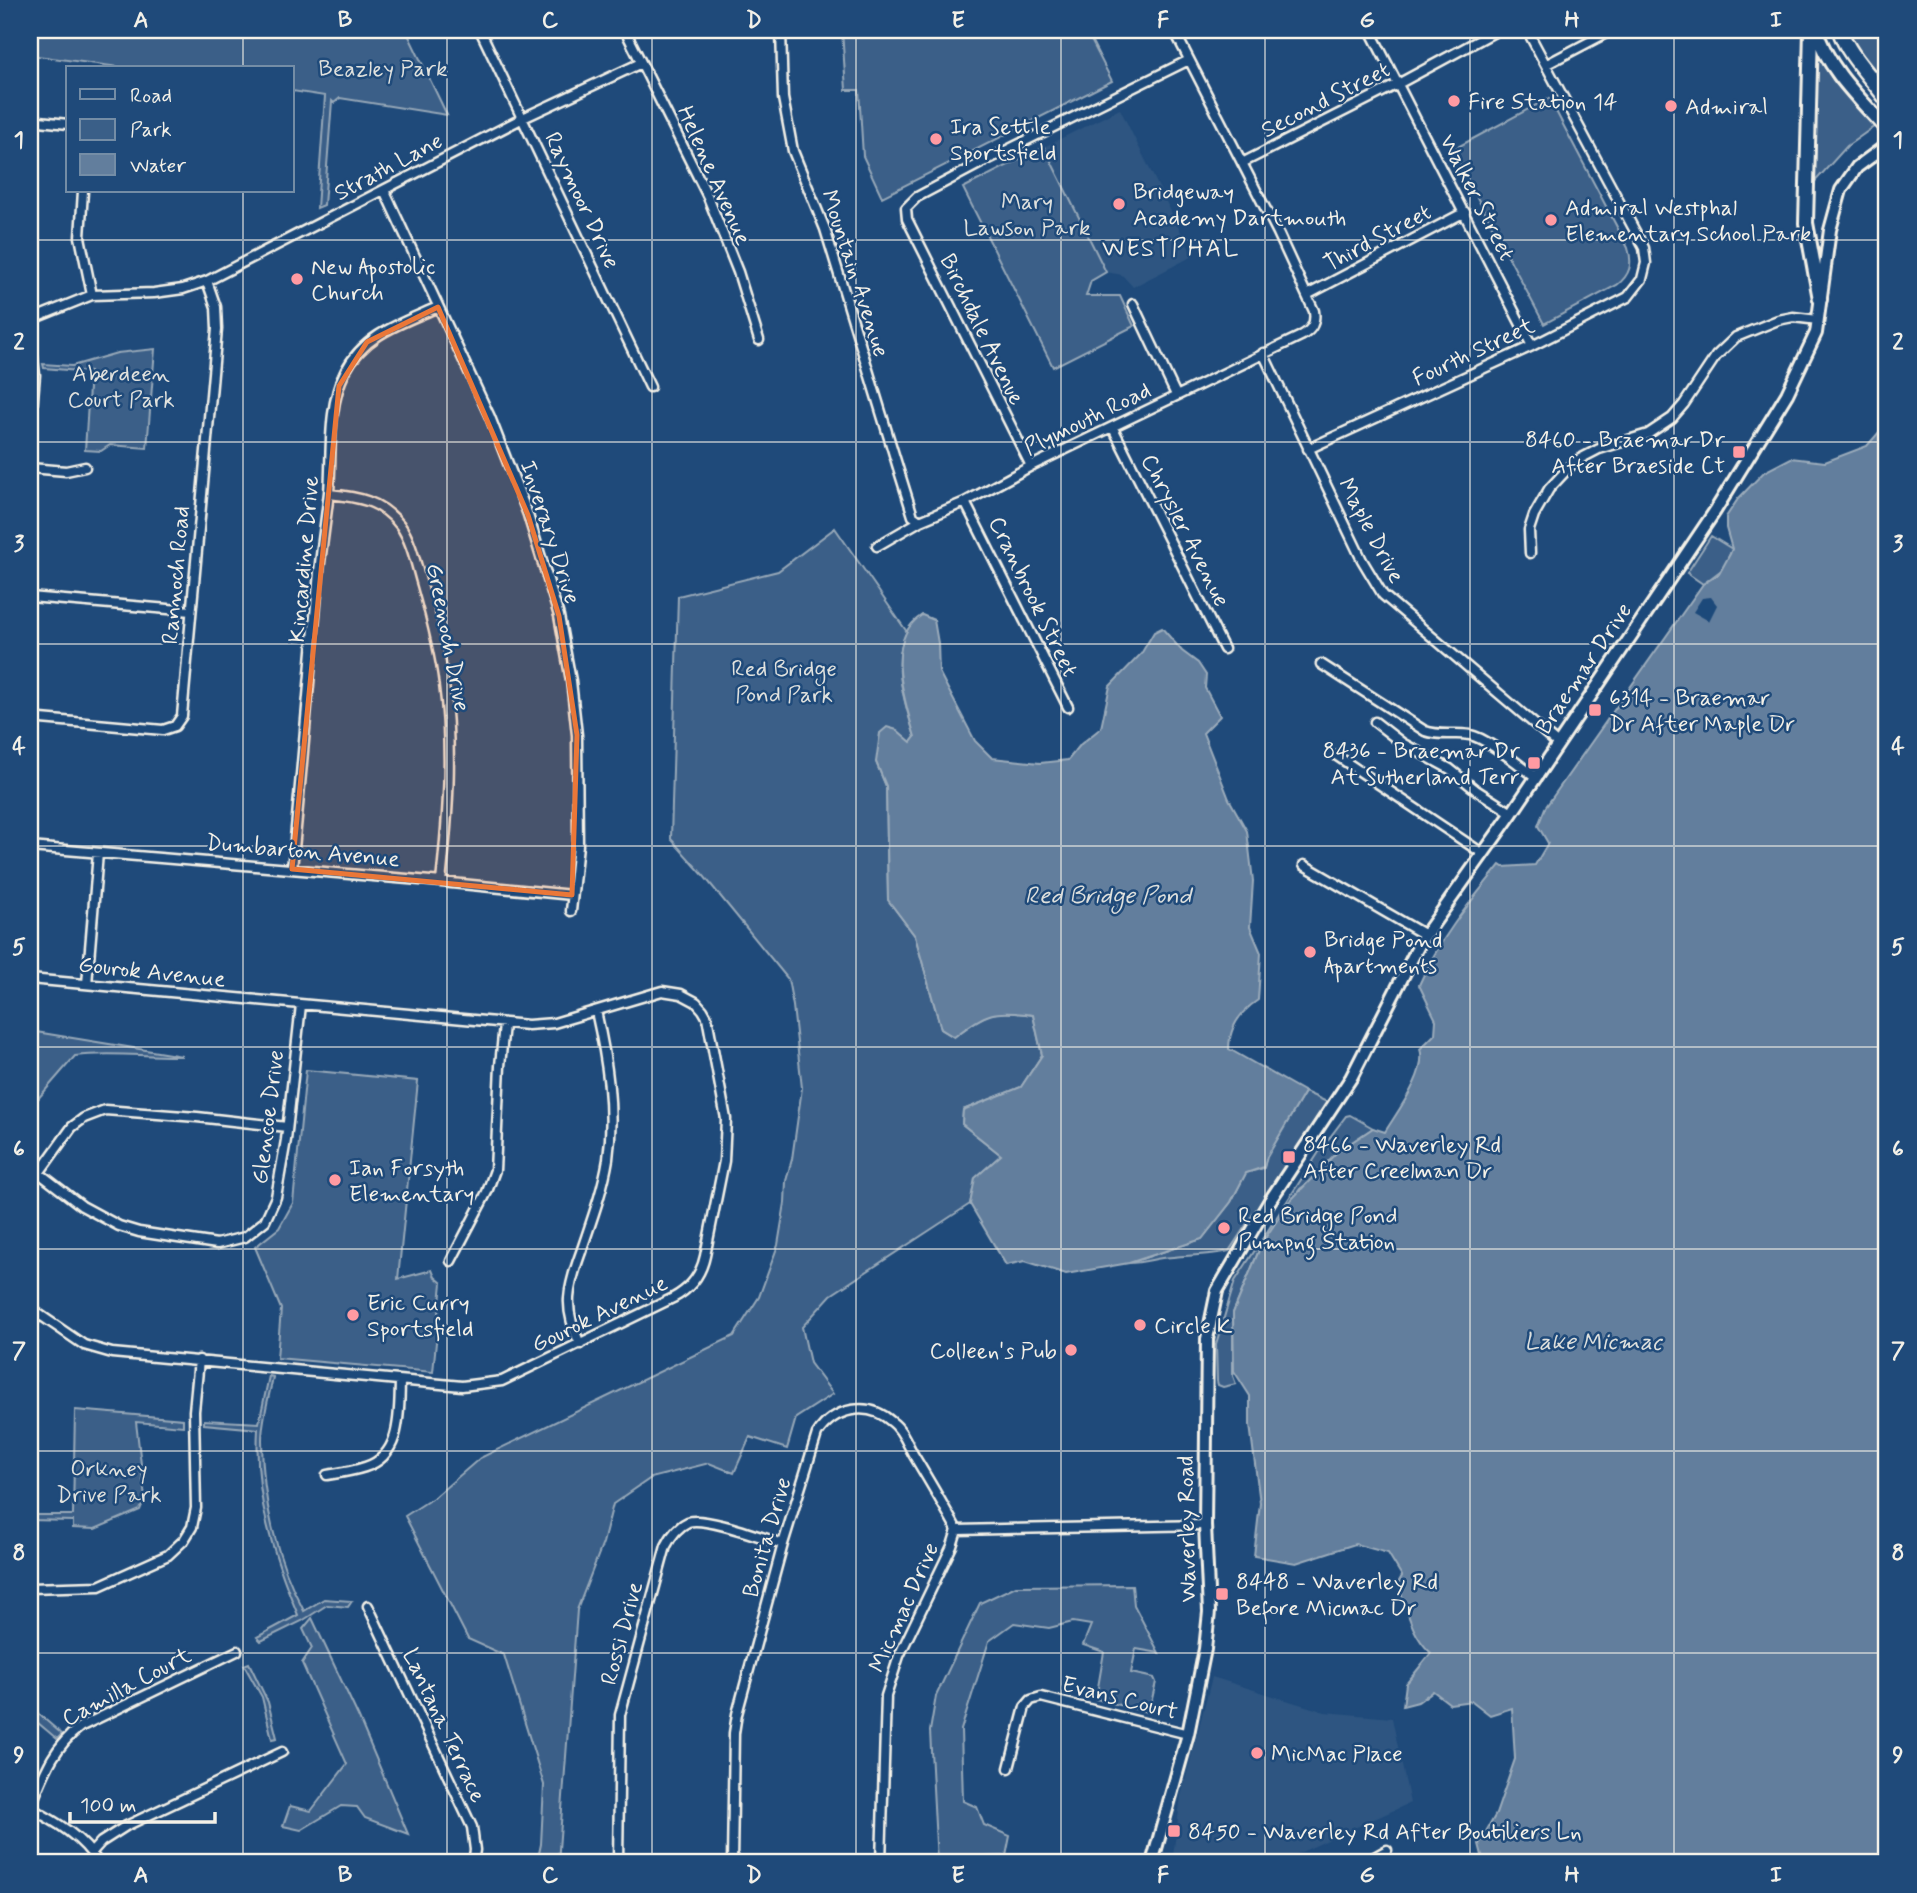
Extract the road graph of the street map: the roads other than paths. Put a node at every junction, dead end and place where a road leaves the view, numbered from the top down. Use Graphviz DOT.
graph roads {
  1 [pos="480,30"];
  2 [pos="625,30"];
  3 [pos="781,30"];
  4 [pos="1174,30"];
  5 [pos="1370,30"];
  6 [pos="1498,30"];
  7 [pos="1527,30"];
  8 [pos="1612,30"];
  9 [pos="1814,30"];
  10 [pos="1840,30"];
  11 [pos="1189,61"];
  12 [pos="641,63"];
  13 [pos="1546,64"];
  14 [pos="1870,74"];
  15 [pos="1887,80"];
  16 [pos="1398,84"];
  17 [pos="1887,99"];
  18 [pos="523,118"];
  19 [pos="30,120"];
  20 [pos="66,124"];
  21 [pos="1887,129"];
  22 [pos="1887,145"];
  23 [pos="1242,163"];
  24 [pos="384,190"];
  25 [pos="83,192"];
  26 [pos="1465,212"];
  27 [pos="207,281"];
  28 [pos="92,295"];
  29 [pos="1307,295"];
  30 [pos="1820,299"];
  31 [pos="1133,304"];
  32 [pos="438,307"];
  33 [pos="30,320"];
  34 [pos="1818,320"];
  35 [pos="30,334"];
  36 [pos="759,340"];
  37 [pos="1532,346"];
  38 [pos="1263,353"];
  39 [pos="650,387"];
  40 [pos="1176,395"];
  41 [pos="1113,428"];
  42 [pos="30,435"];
  43 [pos="1308,449"];
  44 [pos="1031,466"];
  45 [pos="85,467"];
  46 [pos="30,468"];
  47 [pos="329,494"];
  48 [pos="965,502"];
  49 [pos="920,521"];
  50 [pos="877,546"];
  51 [pos="1530,553"];
  52 [pos="30,597"];
  53 [pos="191,611"];
  54 [pos="1224,649"];
  55 [pos="1321,664"];
  56 [pos="1068,707"];
  57 [pos="30,718"];
  58 [pos="1375,722"];
  59 [pos="1558,744"];
  60 [pos="1337,756"];
  61 [pos="1536,777"];
  62 [pos="1512,813"];
  63 [pos="30,846"];
  64 [pos="98,853"];
  65 [pos="1482,853"];
  66 [pos="1304,865"];
  67 [pos="292,869"];
  68 [pos="441,882"];
  69 [pos="572,895"];
  70 [pos="571,911"];
  71 [pos="1425,935"];
  72 [pos="30,979"];
  73 [pos="87,984"];
  74 [pos="301,1005"];
  75 [pos="596,1011"];
  76 [pos="504,1024"];
  77 [pos="287,1127"];
  78 [pos="30,1166"];
  79 [pos="39,1173"];
  80 [pos="1269,1202"];
  81 [pos="451,1261"];
  82 [pos="30,1308"];
  83 [pos="38,1316"];
  84 [pos="30,1325"];
  85 [pos="580,1344"];
  86 [pos="199,1360"];
  87 [pos="400,1382"];
  88 [pos="327,1475"];
  89 [pos="1205,1525"];
  90 [pos="957,1530"];
  91 [pos="783,1544"];
  92 [pos="30,1588"];
  93 [pos="368,1606"];
  94 [pos="237,1651"];
  95 [pos="1188,1734"];
  96 [pos="282,1752"];
  97 [pos="1009,1768"];
  98 [pos="30,1808"];
  99 [pos="1387,1850"];
  100 [pos="91,1853"];
  101 [pos="98,1863"];
  102 [pos="473,1863"];
  103 [pos="618,1863"];
  104 [pos="732,1863"];
  105 [pos="881,1863"];
  106 [pos="1152,1863"];
  107 [pos="1364,1863"];
  1 -- 18 [label="street, Raymoor Drive"];
  2 -- 12 [label="street, Helene Avenue"];
  3 -- 49 [label="street, Mountain Avenue"];
  4 -- 11 [label="street"];
  5 -- 16 [label="street, Walker Street"];
  6 -- 16 [label="street, Second Street"];
  7 -- 13 [label="street"];
  8 -- 13 [label="street"];
  9 -- 21 [label="main road"];
  9 -- 30 [label="main road"];
  10 -- 14 [label="highway"];
  11 -- 23 [label="street"];
  11 -- 44 [label="street, Birchdale Avenue"];
  12 -- 18 [label="street, Strath Lane"];
  12 -- 36 [label="street, Helene Avenue"];
  13 -- 37 [label="street, Fourth Street"];
  14 -- 15 [label="highway"];
  14 -- 17 [label="highway"];
  16 -- 23 [label="street, Second Street"];
  16 -- 26 [label="street, Walker Street"];
  18 -- 24 [label="street, Strath Lane"];
  18 -- 39 [label="street, Raymoor Drive"];
  19 -- 20 [label="street"];
  22 -- 30 [label="main road, Braemar Drive"];
  23 -- 29 [label="street"];
  24 -- 27 [label="street, Strath Lane"];
  24 -- 32 [label="street, Inverary Drive"];
  25 -- 28 [label="street"];
  26 -- 29 [label="street, Third Street"];
  26 -- 37 [label="street, Walker Street"];
  27 -- 28 [label="street, Strath Lane"];
  27 -- 53 [label="street, Rannoch Road"];
  28 -- 33 [label="street, Strath Lane"];
  29 -- 38 [label="street, Plymouth Road"];
  30 -- 34 [label="main road, Braemar Drive"];
  31 -- 40 [label="street"];
  32 -- 47 [label="street, Kincardine Drive"];
  32 -- 69 [label="street, Inverary Drive"];
  34 -- 51 [label="street"];
  34 -- 59 [label="main road, Braemar Drive"];
  35 -- 42 [label="street"];
  37 -- 43 [label="street, Fourth Street"];
  38 -- 40 [label="street, Plymouth Road"];
  38 -- 43 [label="street, Maple Drive"];
  40 -- 41 [label="street, Plymouth Road"];
  41 -- 44 [label="street, Plymouth Road"];
  41 -- 54 [label="street, Chrysler Avenue"];
  43 -- 59 [label="street, Maple Drive"];
  44 -- 48 [label="street, Plymouth Road"];
  45 -- 46 [label="street"];
  47 -- 67 [label="street, Kincardine Drive"];
  47 -- 68 [label="street, Greenoch Drive"];
  48 -- 49 [label="street, Plymouth Road"];
  48 -- 56 [label="street, Cranbrook Street"];
  49 -- 50 [label="street, Plymouth Road"];
  52 -- 53 [label="street"];
  53 -- 57 [label="street, Rannoch Road"];
  55 -- 61 [label="street"];
  58 -- 62 [label="street"];
  59 -- 61 [label="main road, Braemar Drive"];
  60 -- 65 [label="street"];
  61 -- 62 [label="main road, Braemar Drive"];
  62 -- 65 [label="main road, Braemar Drive"];
  63 -- 64 [label="street, Dumbarton Avenue"];
  64 -- 67 [label="street, Dumbarton Avenue"];
  64 -- 73 [label="street"];
  65 -- 71 [label="main road, Braemar Drive"];
  66 -- 71 [label="street"];
  67 -- 68 [label="street, Dumbarton Avenue"];
  68 -- 69 [label="street, Dumbarton Avenue"];
  69 -- 70 [label="street, Inverary Drive"];
  71 -- 80 [label="main road, Braemar Drive"];
  72 -- 73 [label="street, Gourok Avenue"];
  73 -- 74 [label="street, Gourok Avenue"];
  74 -- 76 [label="street, Gourok Avenue"];
  74 -- 77 [label="street, Glencoe Drive"];
  75 -- 76 [label="street, Gourok Avenue"];
  75 -- 85 [label="street"];
  75 -- 85 [label="street, Gourok Avenue"];
  76 -- 81 [label="street"];
  77 -- 79 [label="street"];
  77 -- 79 [label="street, Glencoe Drive"];
  78 -- 79 [label="street, Glencoe Drive"];
  80 -- 89 [label="main road, Waverley Road"];
  82 -- 83 [label="street, Gourok Avenue"];
  83 -- 84 [label="street"];
  83 -- 86 [label="street, Gourok Avenue"];
  85 -- 87 [label="street, Gourok Avenue"];
  86 -- 87 [label="street, Gourok Avenue"];
  86 -- 92 [label="street"];
  87 -- 88 [label="street"];
  89 -- 90 [label="street, Micmac Drive"];
  89 -- 95 [label="main road, Waverley Road"];
  90 -- 91 [label="street, Bonita Drive"];
  90 -- 105 [label="street, Micmac Drive"];
  91 -- 103 [label="street, Rossi Drive"];
  91 -- 104 [label="street, Bonita Drive"];
  93 -- 102 [label="street, Lantana Terrace"];
  94 -- 98 [label="street, Camilla Court"];
  95 -- 97 [label="street, Evans Court"];
  95 -- 106 [label="main road, Waverley Road"];
  96 -- 100 [label="street"];
  98 -- 100 [label="street"];
  99 -- 107 [label="street"];
  100 -- 101 [label="street"];
}
